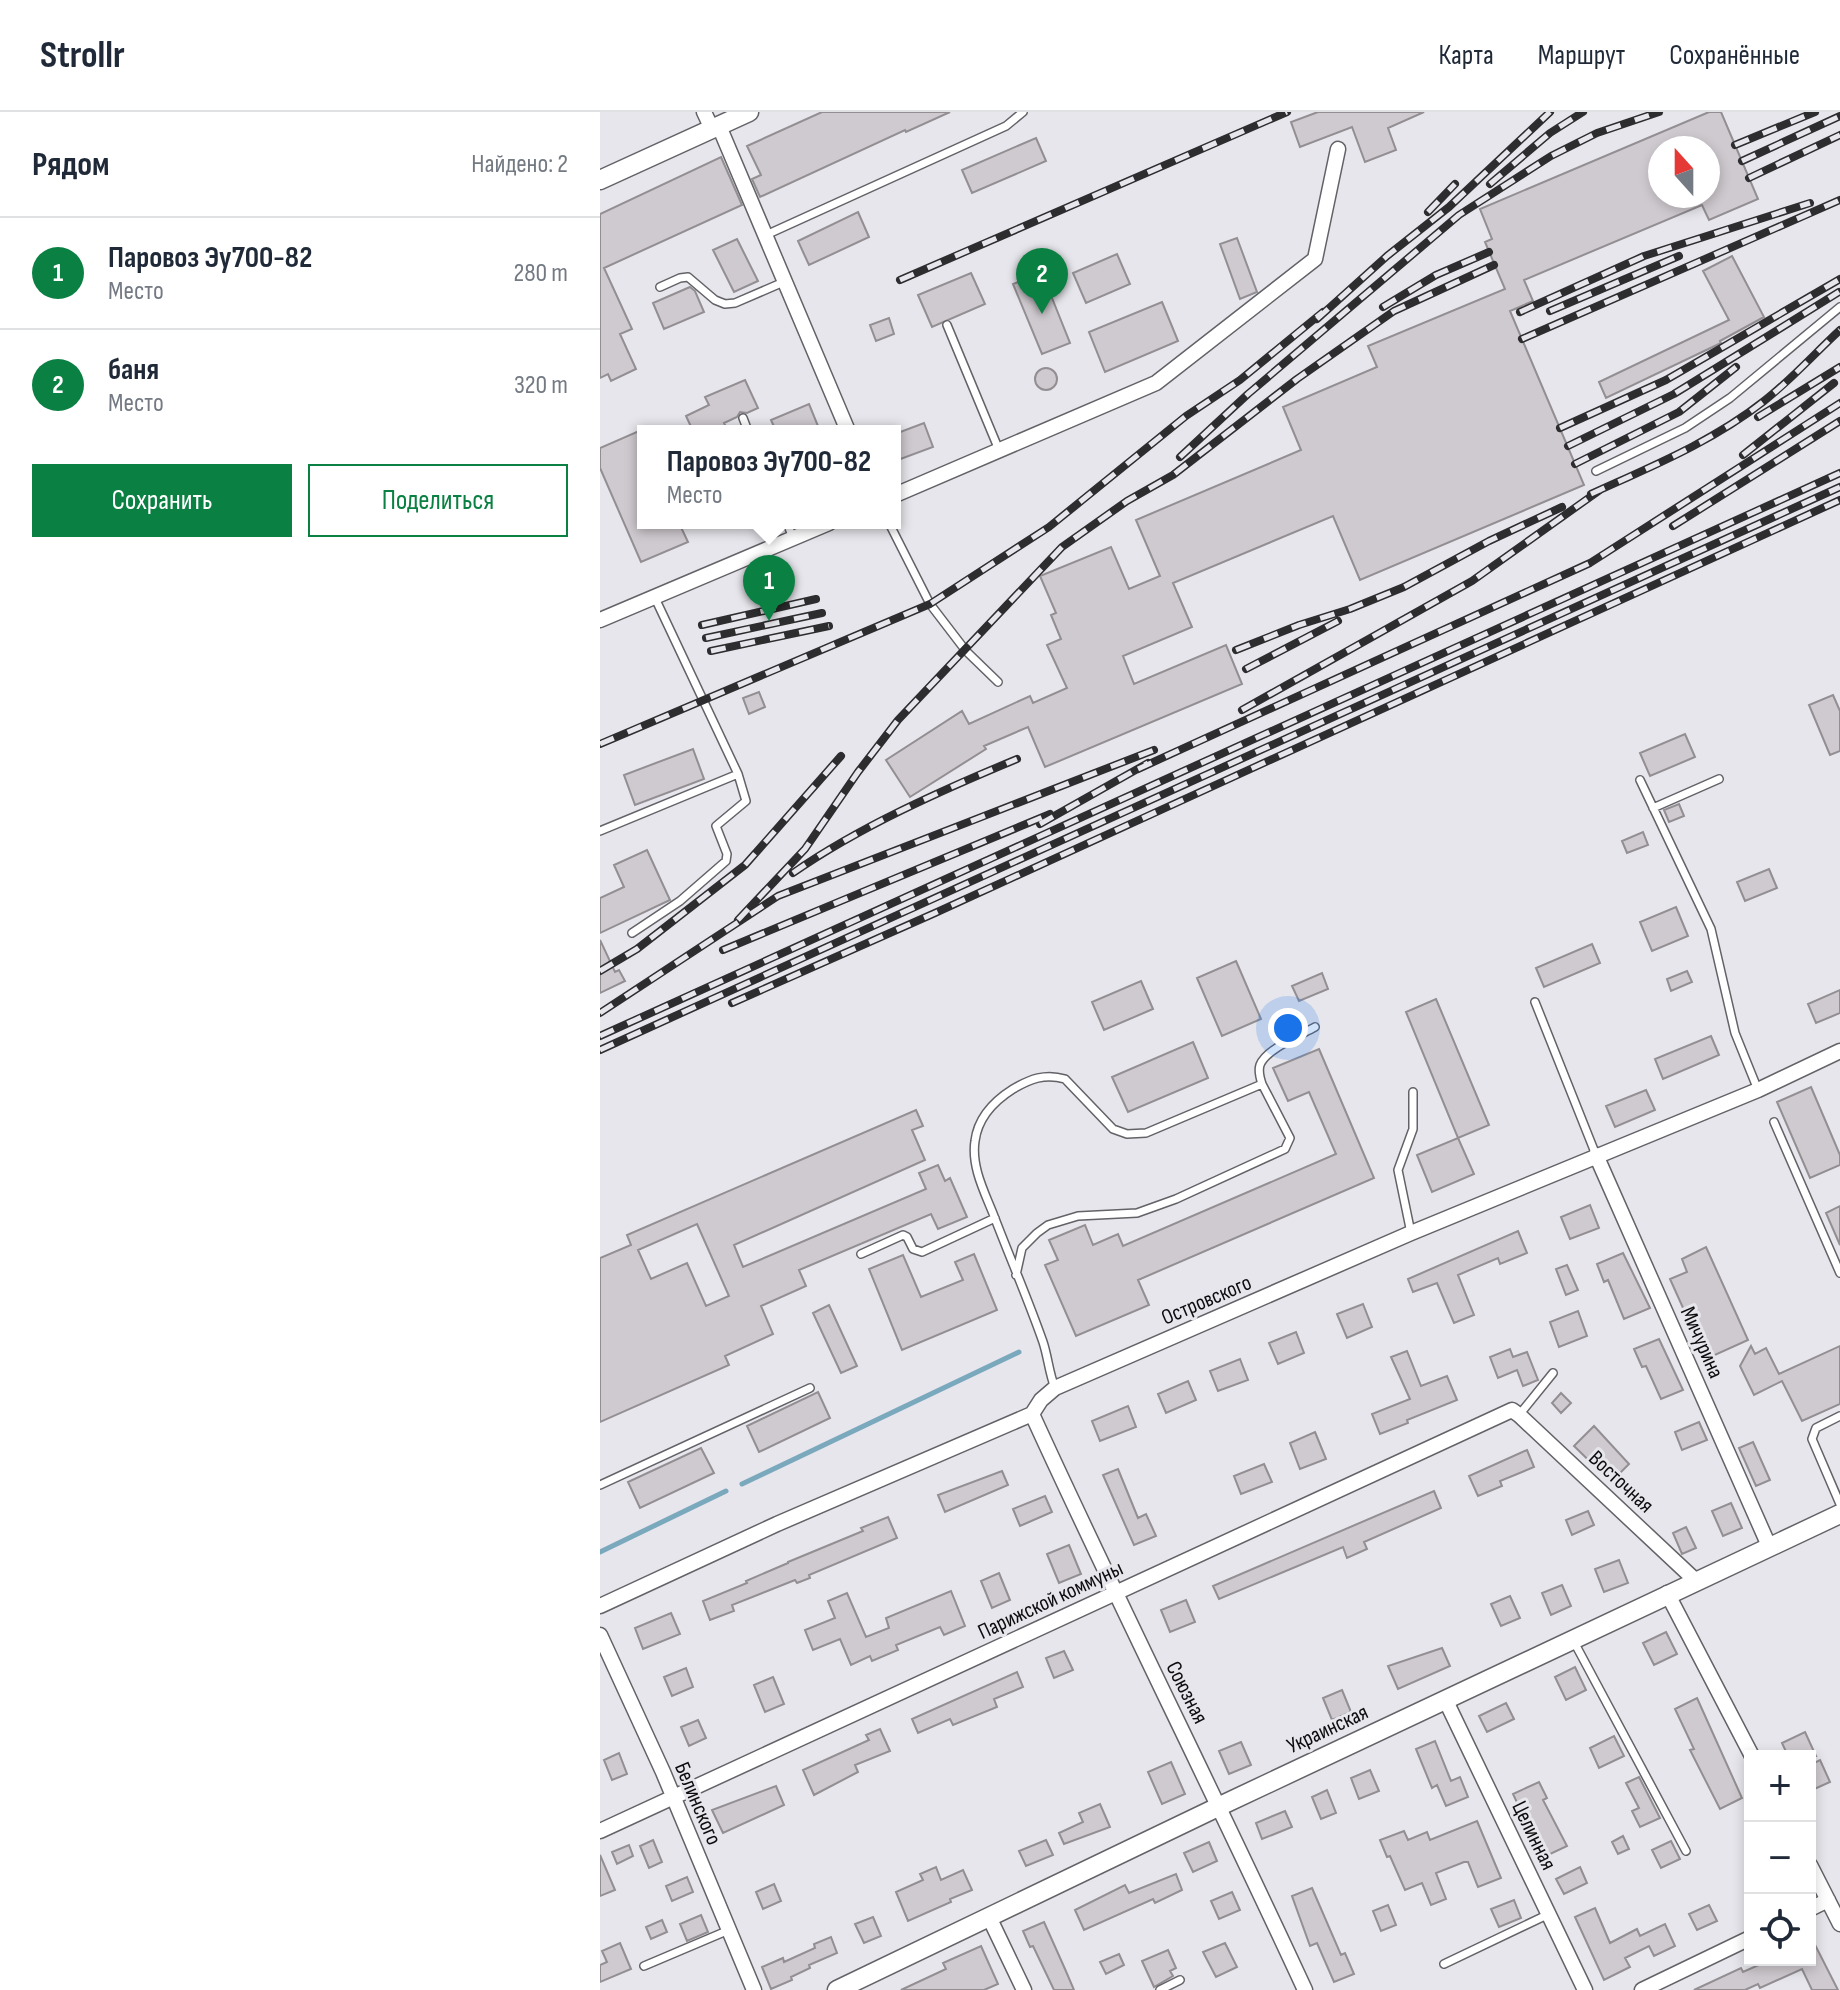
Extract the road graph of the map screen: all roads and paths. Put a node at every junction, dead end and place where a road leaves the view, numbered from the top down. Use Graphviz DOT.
graph roads {
  1 [pos="749,112"];
  2 [pos="1023,112"];
  3 [pos="712,122"];
  4 [pos="1338,149"];
  5 [pos="600,180"];
  6 [pos="766,235"];
  7 [pos="786,281"];
  8 [pos="660,287"];
  9 [pos="1840,307"];
  10 [pos="947,325"];
  11 [pos="743,418"];
  12 [pos="746,425"];
  13 [pos="846,425"];
  14 [pos="999,450"];
  15 [pos="1596,471"];
  16 [pos="901,492"];
  17 [pos="789,529"];
  18 [pos="815,529"];
  19 [pos="892,529"];
  20 [pos="793,538"];
  21 [pos="655,598"];
  22 [pos="600,620"];
  23 [pos="998,682"];
  24 [pos="738,774"];
  25 [pos="1719,779"];
  26 [pos="1640,780"];
  27 [pos="1653,808"];
  28 [pos="600,831"];
  29 [pos="632,933"];
  30 [pos="1535,1002"];
  31 [pos="1315,1027"];
  32 [pos="1840,1051"];
  33 [pos="1262,1084"];
  34 [pos="1758,1090"];
  35 [pos="1413,1092"];
  36 [pos="1774,1122"];
  37 [pos="1596,1155"];
  38 [pos="995,1218"];
  39 [pos="1411,1233"];
  40 [pos="861,1254"];
  41 [pos="1840,1273"];
  42 [pos="1016,1275"];
  43 [pos="1553,1373"];
  44 [pos="810,1388"];
  45 [pos="1055,1388"];
  46 [pos="1032,1414"];
  47 [pos="1519,1415"];
  48 [pos="1840,1416"];
  49 [pos="600,1485"];
  50 [pos="1840,1504"];
  51 [pos="1840,1514"];
  52 [pos="1769,1546"];
  53 [pos="1695,1580"];
  54 [pos="1114,1593"];
  55 [pos="1667,1593"];
  56 [pos="600,1606"];
  57 [pos="600,1635"];
  58 [pos="1572,1638"];
  59 [pos="1445,1699"];
  60 [pos="1749,1750"];
  61 [pos="673,1798"];
  62 [pos="1220,1806"];
  63 [pos="600,1831"];
  64 [pos="1686,1851"];
  65 [pos="1816,1877"];
  66 [pos="1828,1900"];
  67 [pos="1816,1906"];
  68 [pos="1549,1914"];
  69 [pos="989,1917"];
  70 [pos="1840,1924"];
  71 [pos="729,1930"];
  72 [pos="1744,1941"];
  73 [pos="1444,1964"];
  74 [pos="644,1966"];
  75 [pos="1180,1980"];
  76 [pos="754,1990"];
  77 [pos="837,1990"];
  78 [pos="1024,1990"];
  79 [pos="1160,1990"];
  80 [pos="1305,1990"];
  81 [pos="1585,1990"];
  82 [pos="1642,1990"];
  1 -- 3 [label="street"];
  2 -- 6 [label="lane"];
  3 -- 5 [label="street"];
  3 -- 6 [label="street"];
  4 -- 14 [label="street"];
  6 -- 7 [label="street"];
  7 -- 8 [label="lane"];
  7 -- 13 [label="street"];
  9 -- 15 [label="lane"];
  10 -- 14 [label="lane"];
  11 -- 12 [label="lane"];
  14 -- 16 [label="street"];
  17 -- 20 [label="lane"];
  18 -- 20 [label="street"];
  19 -- 23 [label="lane"];
  20 -- 21 [label="street"];
  21 -- 22 [label="street"];
  21 -- 24 [label="lane"];
  24 -- 28 [label="lane"];
  24 -- 29 [label="lane"];
  25 -- 27 [label="lane"];
  26 -- 27 [label="lane"];
  27 -- 34 [label="lane"];
  30 -- 37 [label="lane"];
  31 -- 33 [label="lane"];
  32 -- 34 [label="street, Островского"];
  33 -- 38 [label="lane"];
  33 -- 42 [label="lane"];
  34 -- 37 [label="street, Островского"];
  35 -- 39 [label="lane"];
  36 -- 41 [label="lane"];
  37 -- 39 [label="street, Островского"];
  37 -- 52 [label="street, Мичурина"];
  38 -- 40 [label="lane"];
  38 -- 42 [label="lane"];
  39 -- 45 [label="street, Островского"];
  42 -- 45 [label="lane"];
  43 -- 47 [label="lane"];
  44 -- 49 [label="lane"];
  45 -- 46 [label="street, Островского"];
  46 -- 54 [label="street, Союзная"];
  46 -- 56 [label="street, Островского"];
  47 -- 53 [label="street, Восточная"];
  47 -- 54 [label="street, Парижской коммуны"];
  48 -- 50 [label="lane"];
  51 -- 52 [label="street, Украинская"];
  52 -- 53 [label="street, Украинская"];
  53 -- 55 [label="street, Украинская"];
  54 -- 61 [label="street, Парижской коммуны"];
  54 -- 62 [label="street, Союзная"];
  55 -- 58 [label="street, Украинская"];
  55 -- 60 [label="street"];
  57 -- 61 [label="street, Белинского"];
  58 -- 59 [label="street, Украинская"];
  58 -- 64 [label="lane"];
  59 -- 62 [label="street, Украинская"];
  59 -- 68 [label="street, Целинная"];
  61 -- 63 [label="street, Парижской коммуны"];
  61 -- 71 [label="street, Белинского"];
  62 -- 69 [label="street, Украинская"];
  62 -- 80 [label="street, Союзная"];
  65 -- 66 [label="street"];
  66 -- 67 [label="street"];
  66 -- 70 [label="street"];
  68 -- 73 [label="lane"];
  68 -- 81 [label="street, Целинная"];
  69 -- 77 [label="street, Украинская"];
  69 -- 78 [label="street"];
  71 -- 74 [label="lane"];
  71 -- 76 [label="street, Белинского"];
  72 -- 82 [label="street"];
  75 -- 79 [label="lane"];
}
